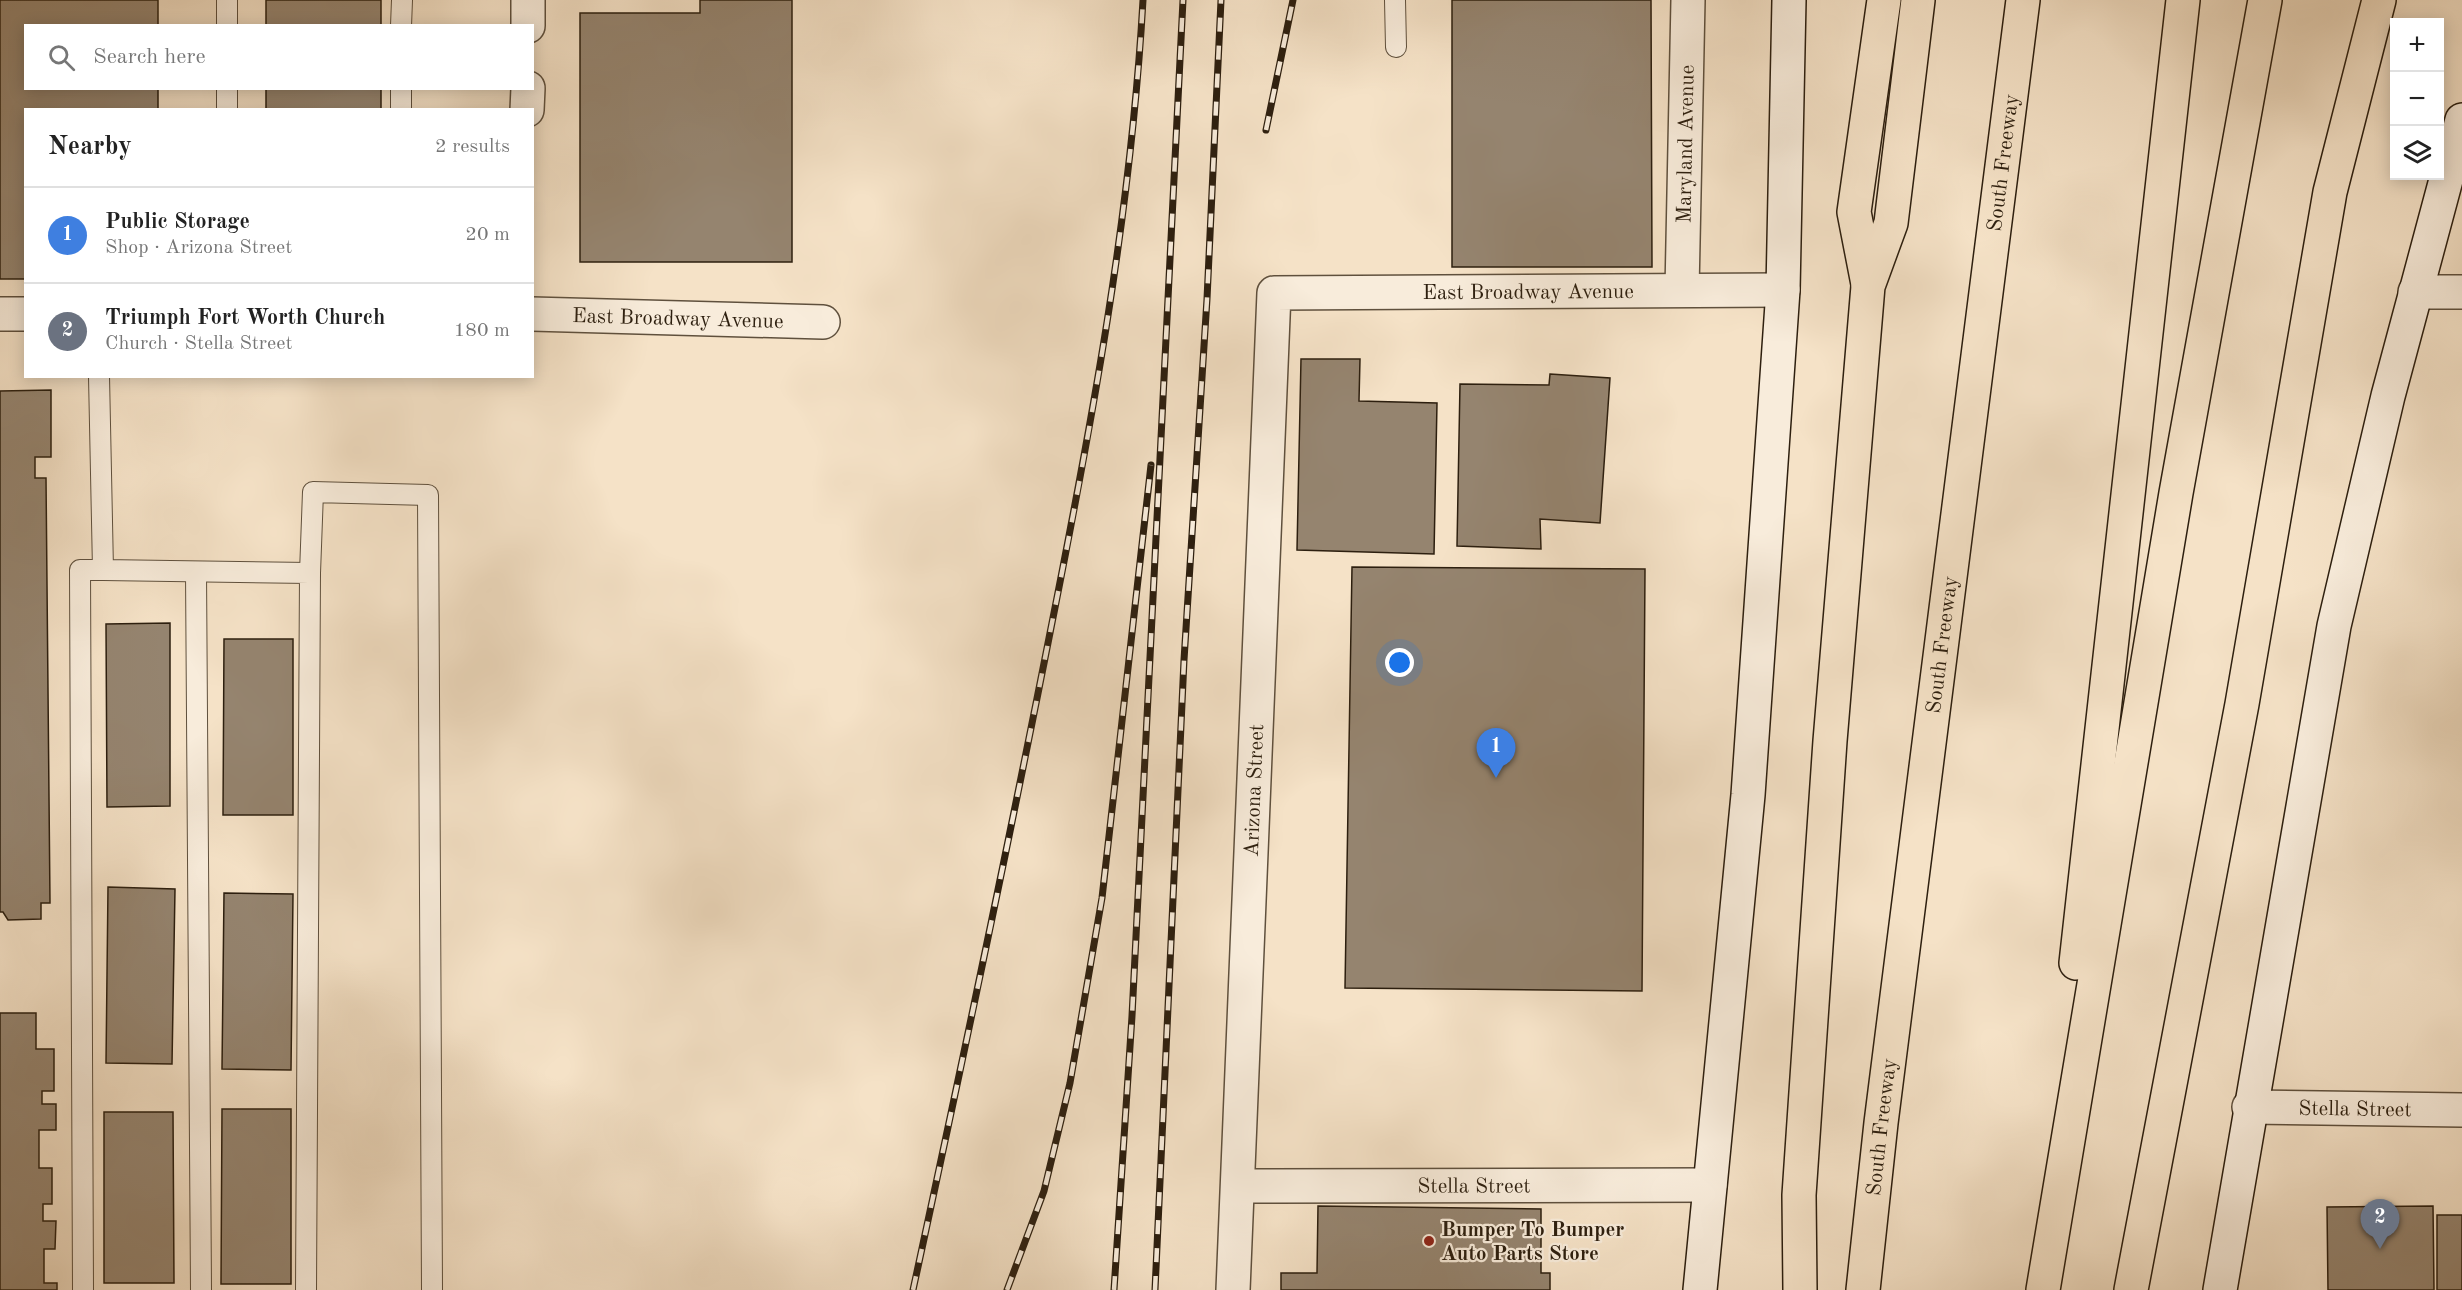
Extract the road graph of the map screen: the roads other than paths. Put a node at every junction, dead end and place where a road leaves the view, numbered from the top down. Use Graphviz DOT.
graph roads {
  1 [pos="227,0"];
  2 [pos="402,0"];
  3 [pos="528,0"];
  4 [pos="1395,0"];
  5 [pos="1688,0"];
  6 [pos="1789,0"];
  7 [pos="2023,0"];
  8 [pos="2183,0"];
  9 [pos="2265,0"];
  10 [pos="2379,0"];
  11 [pos="1884,7"];
  12 [pos="1917,9"];
  13 [pos="227,24"];
  14 [pos="401,24"];
  15 [pos="528,24"];
  16 [pos="1396,46"];
  17 [pos="227,90"];
  18 [pos="401,90"];
  19 [pos="528,90"];
  20 [pos="227,108"];
  21 [pos="401,108"];
  22 [pos="527,108"];
  23 [pos="2462,120"];
  24 [pos="1868,286"];
  25 [pos="1682,290"];
  26 [pos="1783,290"];
  27 [pos="2415,292"];
  28 [pos="2462,292"];
  29 [pos="1274,293"];
  30 [pos="0,314"];
  31 [pos="24,314"];
  32 [pos="534,314"];
  33 [pos="822,322"];
  34 [pos="99,378"];
  35 [pos="103,570"];
  36 [pos="196,572"];
  37 [pos="310,573"];
  38 [pos="2249,1107"];
  39 [pos="2462,1110"];
  40 [pos="1710,1185"];
  41 [pos="1238,1186"];
  42 [pos="82,1290"];
  43 [pos="201,1290"];
  44 [pos="306,1290"];
  45 [pos="432,1290"];
  46 [pos="1233,1290"];
  47 [pos="1700,1290"];
  48 [pos="1800,1290"];
  49 [pos="1863,1290"];
  50 [pos="2042,1290"];
  51 [pos="2131,1290"];
  52 [pos="2220,1290"];
  1 -- 13 [label="lane"];
  2 -- 14 [label="lane"];
  3 -- 15 [label="street"];
  4 -- 16 [label="lane"];
  5 -- 25 [label="street, Maryland Avenue"];
  6 -- 26 [label="street"];
  7 -- 49 [label="highway, South Freeway"];
  8 -- 50 [label="highway"];
  9 -- 50 [label="highway"];
  10 -- 51 [label="highway"];
  11 -- 24 [label="highway"];
  12 -- 24 [label="highway"];
  17 -- 20 [label="lane"];
  18 -- 21 [label="lane"];
  19 -- 22 [label="street"];
  23 -- 27 [label="street"];
  24 -- 48 [label="highway"];
  25 -- 26 [label="street, East Broadway Avenue"];
  25 -- 29 [label="street, East Broadway Avenue"];
  26 -- 40 [label="street"];
  27 -- 28 [label="street"];
  27 -- 38 [label="street"];
  29 -- 41 [label="street, Arizona Street"];
  30 -- 31 [label="street"];
  32 -- 33 [label="street, East Broadway Avenue"];
  34 -- 35 [label="lane"];
  35 -- 36 [label="lane"];
  35 -- 42 [label="lane"];
  36 -- 37 [label="lane"];
  36 -- 43 [label="lane"];
  37 -- 44 [label="lane"];
  37 -- 45 [label="lane"];
  38 -- 39 [label="street, Stella Street"];
  38 -- 52 [label="street"];
  40 -- 41 [label="street, Stella Street"];
  40 -- 47 [label="street"];
  41 -- 46 [label="street, Arizona Street"];
}
